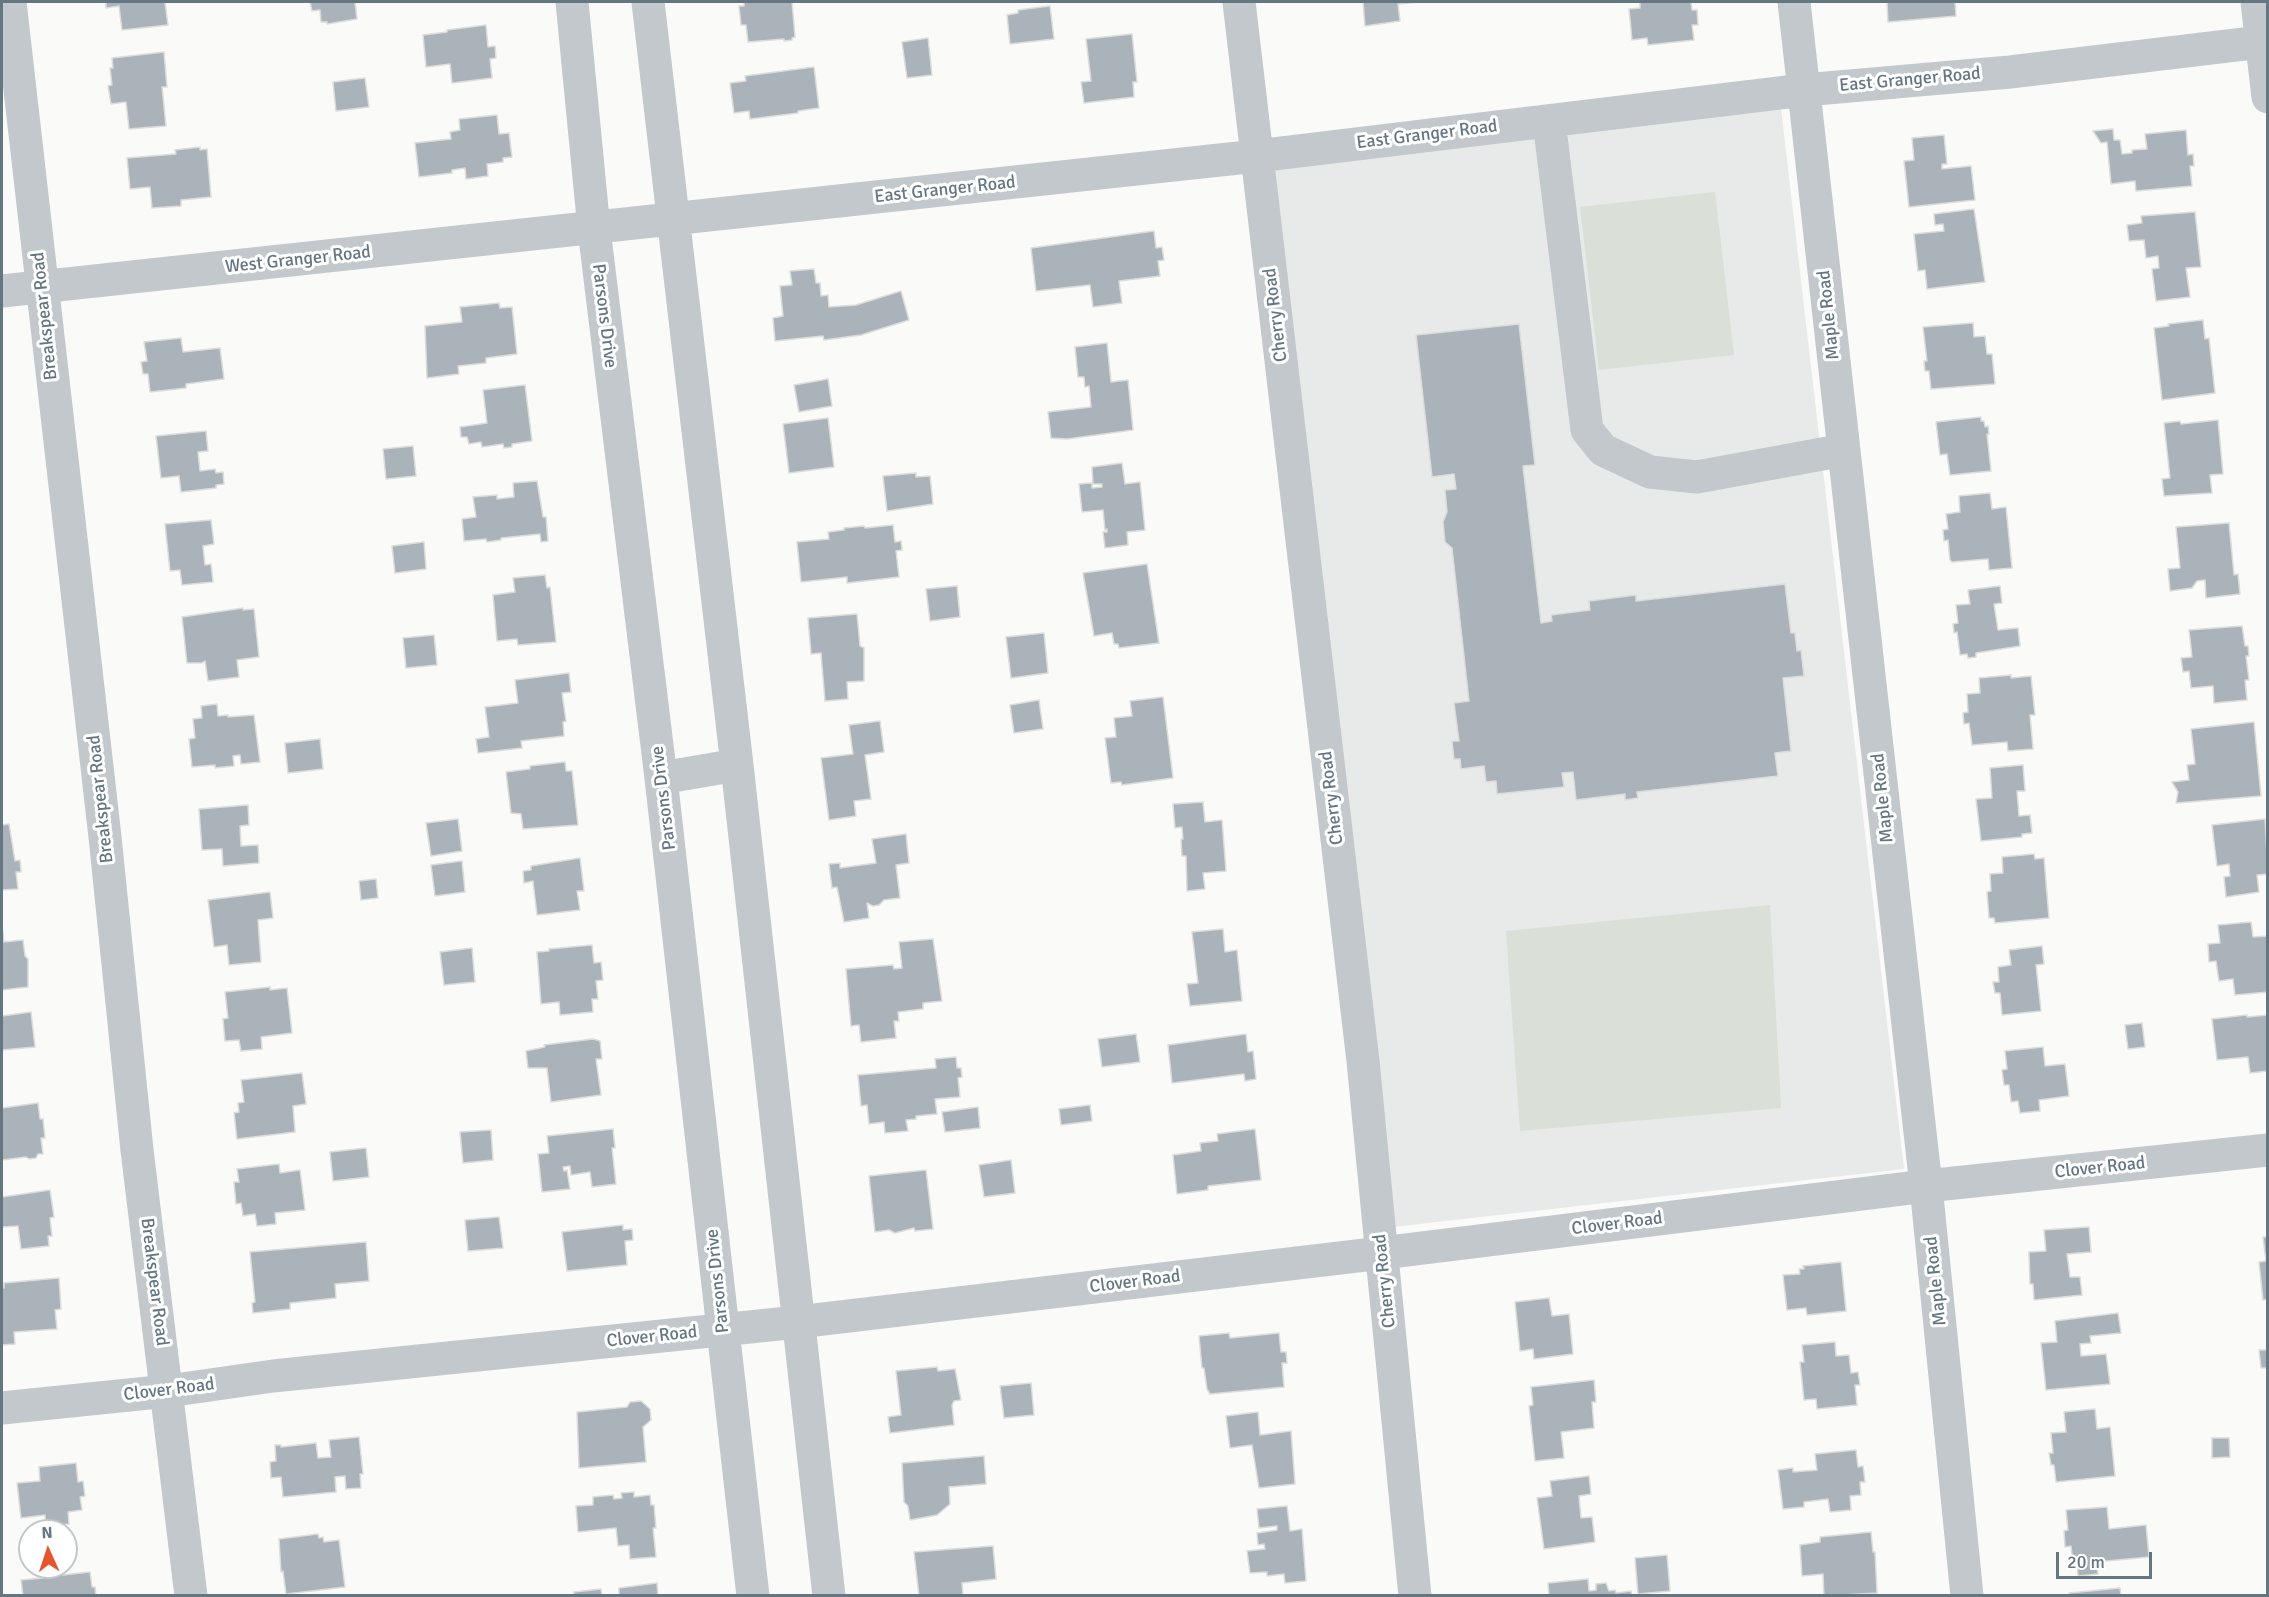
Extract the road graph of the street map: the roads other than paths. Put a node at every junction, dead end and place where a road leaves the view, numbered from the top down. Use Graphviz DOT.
graph roads {
  1 [pos="10,2"];
  2 [pos="572,2"];
  3 [pos="648,2"];
  4 [pos="1239,2"];
  5 [pos="1794,2"];
  6 [pos="2257,2"];
  7 [pos="2261,42"];
  8 [pos="1804,90"];
  9 [pos="2268,97"];
  10 [pos="1549,121"];
  11 [pos="1257,156"];
  12 [pos="672,220"];
  13 [pos="594,229"];
  14 [pos="42,287"];
  15 [pos="2,291"];
  16 [pos="1844,450"];
  17 [pos="737,765"];
  18 [pos="662,778"];
  19 [pos="2268,1150"];
  20 [pos="1926,1186"];
  21 [pos="1382,1254"];
  22 [pos="798,1322"];
  23 [pos="723,1329"];
  24 [pos="168,1391"];
  25 [pos="2,1408"];
  26 [pos="191,1596"];
  27 [pos="753,1596"];
  28 [pos="829,1596"];
  29 [pos="1415,1596"];
  30 [pos="1967,1596"];
  1 -- 14 [label="street, Breakspear Road"];
  2 -- 13 [label="street, Parsons Drive"];
  3 -- 12 [label="street"];
  4 -- 11 [label="street, Cherry Road"];
  5 -- 8 [label="street, Maple Road"];
  6 -- 7 [label="street"];
  7 -- 8 [label="street, East Granger Road"];
  7 -- 9 [label="street"];
  8 -- 10 [label="street, East Granger Road"];
  8 -- 16 [label="street, Maple Road"];
  10 -- 11 [label="street, East Granger Road"];
  10 -- 16 [label="street"];
  11 -- 12 [label="street, East Granger Road"];
  11 -- 21 [label="street, Cherry Road"];
  12 -- 13 [label="street, East Granger Road"];
  12 -- 17 [label="street"];
  13 -- 14 [label="street, West Granger Road"];
  13 -- 18 [label="street, Parsons Drive"];
  14 -- 15 [label="street, West Granger Road"];
  14 -- 24 [label="street, Breakspear Road"];
  16 -- 20 [label="street, Maple Road"];
  17 -- 18 [label="street"];
  17 -- 22 [label="street"];
  18 -- 23 [label="street, Parsons Drive"];
  19 -- 20 [label="street, Clover Road"];
  20 -- 21 [label="street, Clover Road"];
  20 -- 30 [label="street, Maple Road"];
  21 -- 22 [label="street, Clover Road"];
  21 -- 29 [label="street, Cherry Road"];
  22 -- 23 [label="street, Clover Road"];
  22 -- 28 [label="street"];
  23 -- 24 [label="street, Clover Road"];
  23 -- 27 [label="street, Parsons Drive"];
  24 -- 25 [label="street, Clover Road"];
  24 -- 26 [label="street, Breakspear Road"];
}
